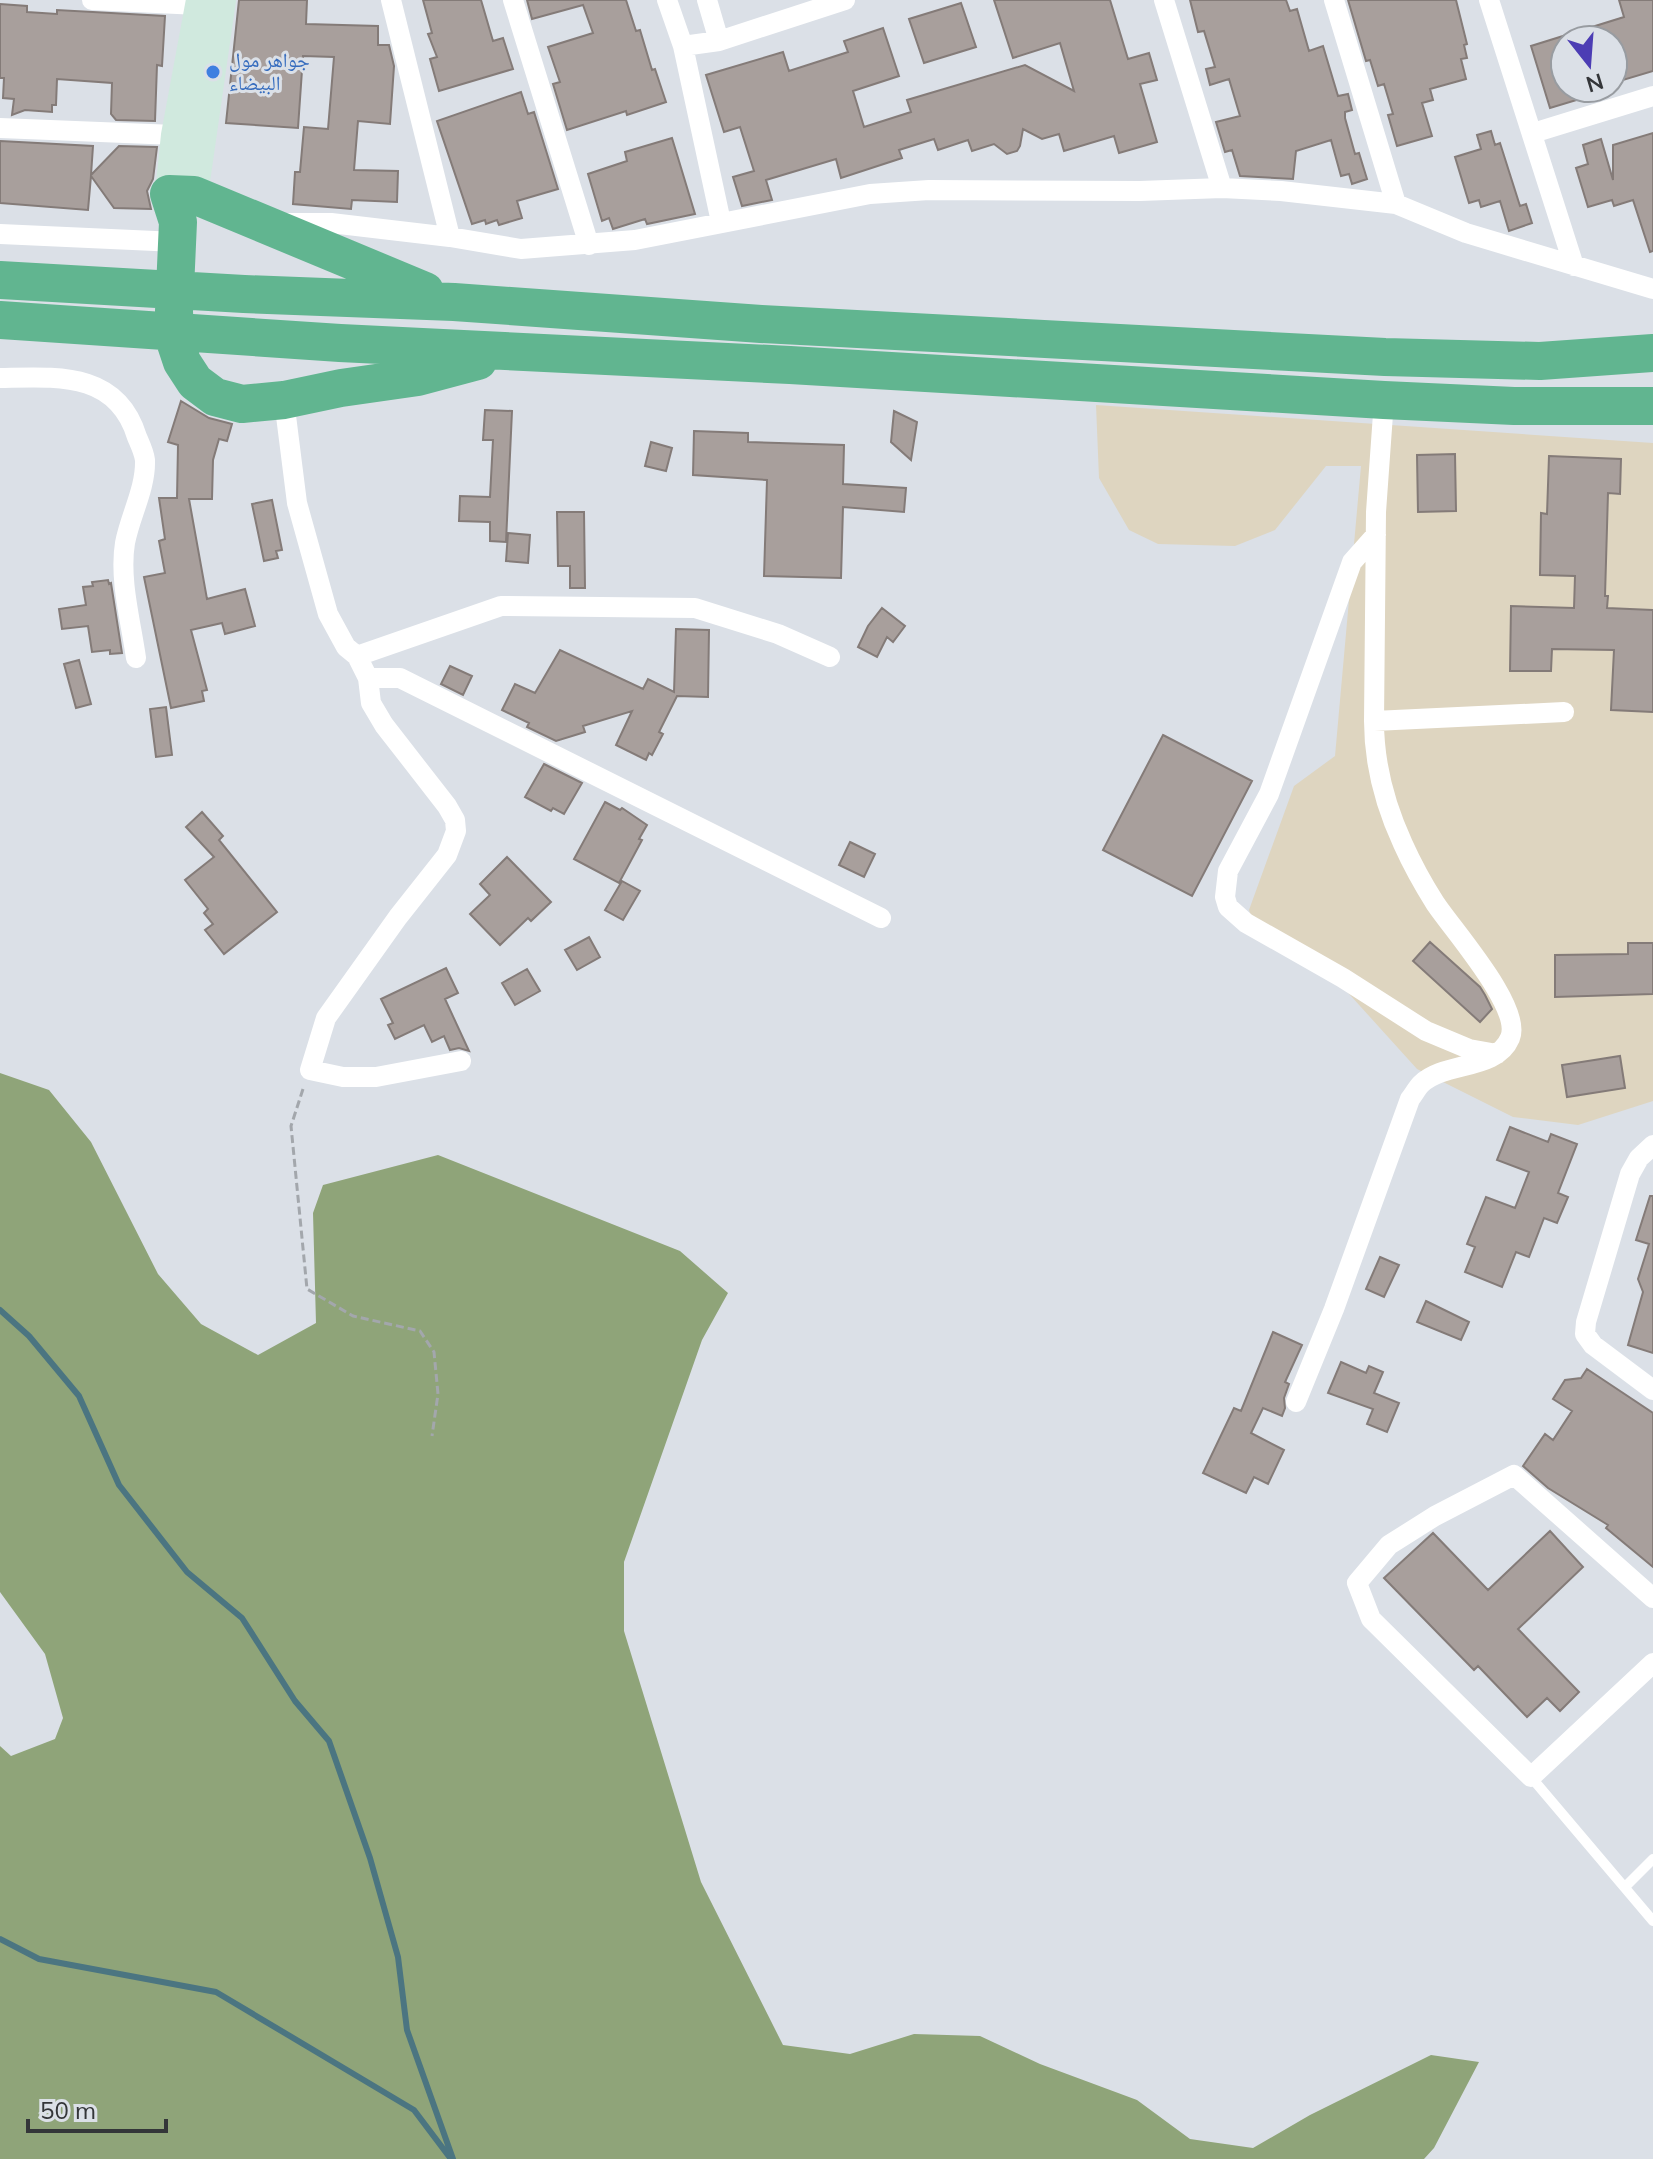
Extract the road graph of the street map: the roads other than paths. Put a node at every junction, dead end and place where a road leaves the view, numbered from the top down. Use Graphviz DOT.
graph roads {
  1 [pos="92,0"];
  2 [pos="391,0"];
  3 [pos="513,0"];
  4 [pos="667,0"];
  5 [pos="707,0"];
  6 [pos="845,0"];
  7 [pos="1164,0"];
  8 [pos="1334,0"];
  9 [pos="1489,0"];
  10 [pos="207,2"];
  11 [pos="719,41"];
  12 [pos="683,46"];
  13 [pos="1653,96"];
  14 [pos="0,128"];
  15 [pos="1533,133"];
  16 [pos="175,135"];
  17 [pos="1222,188"];
  18 [pos="1396,204"];
  19 [pos="180,213"];
  20 [pos="721,222"];
  21 [pos="257,224"];
  22 [pos="0,234"];
  23 [pos="450,237"];
  24 [pos="589,245"];
  25 [pos="1574,266"];
  26 [pos="0,280"];
  27 [pos="348,280"];
  28 [pos="1653,289"];
  29 [pos="0,320"];
  30 [pos="340,343"];
  31 [pos="510,352"];
  32 [pos="1653,353"];
  33 [pos="0,378"];
  34 [pos="341,388"];
  35 [pos="284,400"];
  36 [pos="1384,400"];
  37 [pos="1653,406"];
  38 [pos="1376,535"];
  39 [pos="357,656"];
  40 [pos="830,657"];
  41 [pos="136,658"];
  42 [pos="368,678"];
  43 [pos="1564,712"];
  44 [pos="1374,721"];
  45 [pos="881,918"];
  46 [pos="1498,1054"];
  47 [pos="461,1061"];
  48 [pos="1653,1145"];
  49 [pos="1653,1390"];
  50 [pos="1296,1402"];
  51 [pos="1653,1598"];
  52 [pos="1653,1663"];
  53 [pos="1531,1777"];
  54 [pos="1653,1859"];
  55 [pos="1625,1887"];
  56 [pos="1653,1921"];
  1 -- 10 [label="street"];
  2 -- 23 [label="street"];
  3 -- 24 [label="street"];
  4 -- 12 [label="street"];
  5 -- 11 [label="street"];
  6 -- 11 [label="street"];
  7 -- 17 [label="street"];
  8 -- 18 [label="street"];
  9 -- 15 [label="street"];
  10 -- 16 [label="main road"];
  10 -- 19 [label="main road"];
  11 -- 12 [label="street"];
  12 -- 20 [label="street"];
  13 -- 15 [label="street"];
  14 -- 16 [label="street"];
  15 -- 25 [label="street"];
  16 -- 19 [label="main road"];
  17 -- 18 [label="street"];
  17 -- 20 [label="street"];
  18 -- 25 [label="street"];
  19 -- 21 [label="highway"];
  19 -- 22 [label="street"];
  19 -- 35 [label="highway"];
  20 -- 24 [label="street"];
  21 -- 23 [label="street"];
  21 -- 27 [label="highway"];
  23 -- 24 [label="street"];
  25 -- 28 [label="street"];
  26 -- 27 [label="highway"];
  27 -- 32 [label="highway"];
  29 -- 30 [label="highway"];
  30 -- 31 [label="highway"];
  30 -- 34 [label="highway"];
  31 -- 34 [label="highway"];
  31 -- 36 [label="highway"];
  33 -- 41 [label="street"];
  34 -- 35 [label="highway"];
  35 -- 39 [label="street"];
  36 -- 37 [label="highway"];
  36 -- 38 [label="street"];
  38 -- 44 [label="street"];
  38 -- 46 [label="street"];
  39 -- 40 [label="street"];
  39 -- 42 [label="street"];
  42 -- 45 [label="street"];
  42 -- 47 [label="street"];
  43 -- 44 [label="street"];
  44 -- 46 [label="street"];
  46 -- 50 [label="street"];
  48 -- 49 [label="street"];
  51 -- 53 [label="street"];
  52 -- 53 [label="street"];
  53 -- 55 [label="lane"];
  54 -- 55 [label="lane"];
  55 -- 56 [label="lane"];
}
